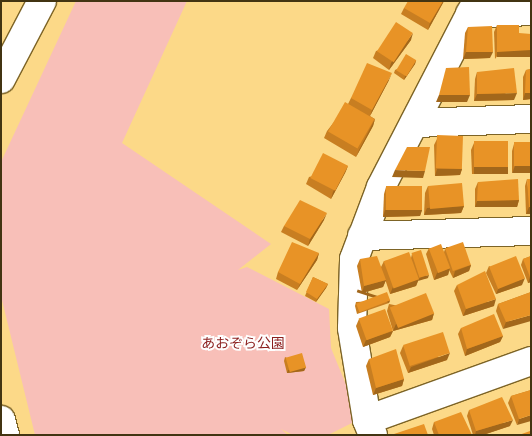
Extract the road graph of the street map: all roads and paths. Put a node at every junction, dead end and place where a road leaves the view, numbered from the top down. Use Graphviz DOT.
graph roads {
  1 [pos="42,1"];
  2 [pos="474,8"];
  3 [pos="531,12"];
  4 [pos="1,79"];
  5 [pos="531,119"];
  6 [pos="414,123"];
  7 [pos="531,231"];
  8 [pos="362,236"];
  9 [pos="531,361"];
  10 [pos="1,420"];
  11 [pos="370,427"];
  12 [pos="5,435"];
  1 -- 4 [label="street"];
  2 -- 3 [label="street"];
  2 -- 6 [label="street"];
  5 -- 6 [label="street"];
  6 -- 8 [label="street"];
  7 -- 8 [label="street"];
  8 -- 11 [label="street"];
  9 -- 11 [label="street"];
  10 -- 12 [label="street"];
}
